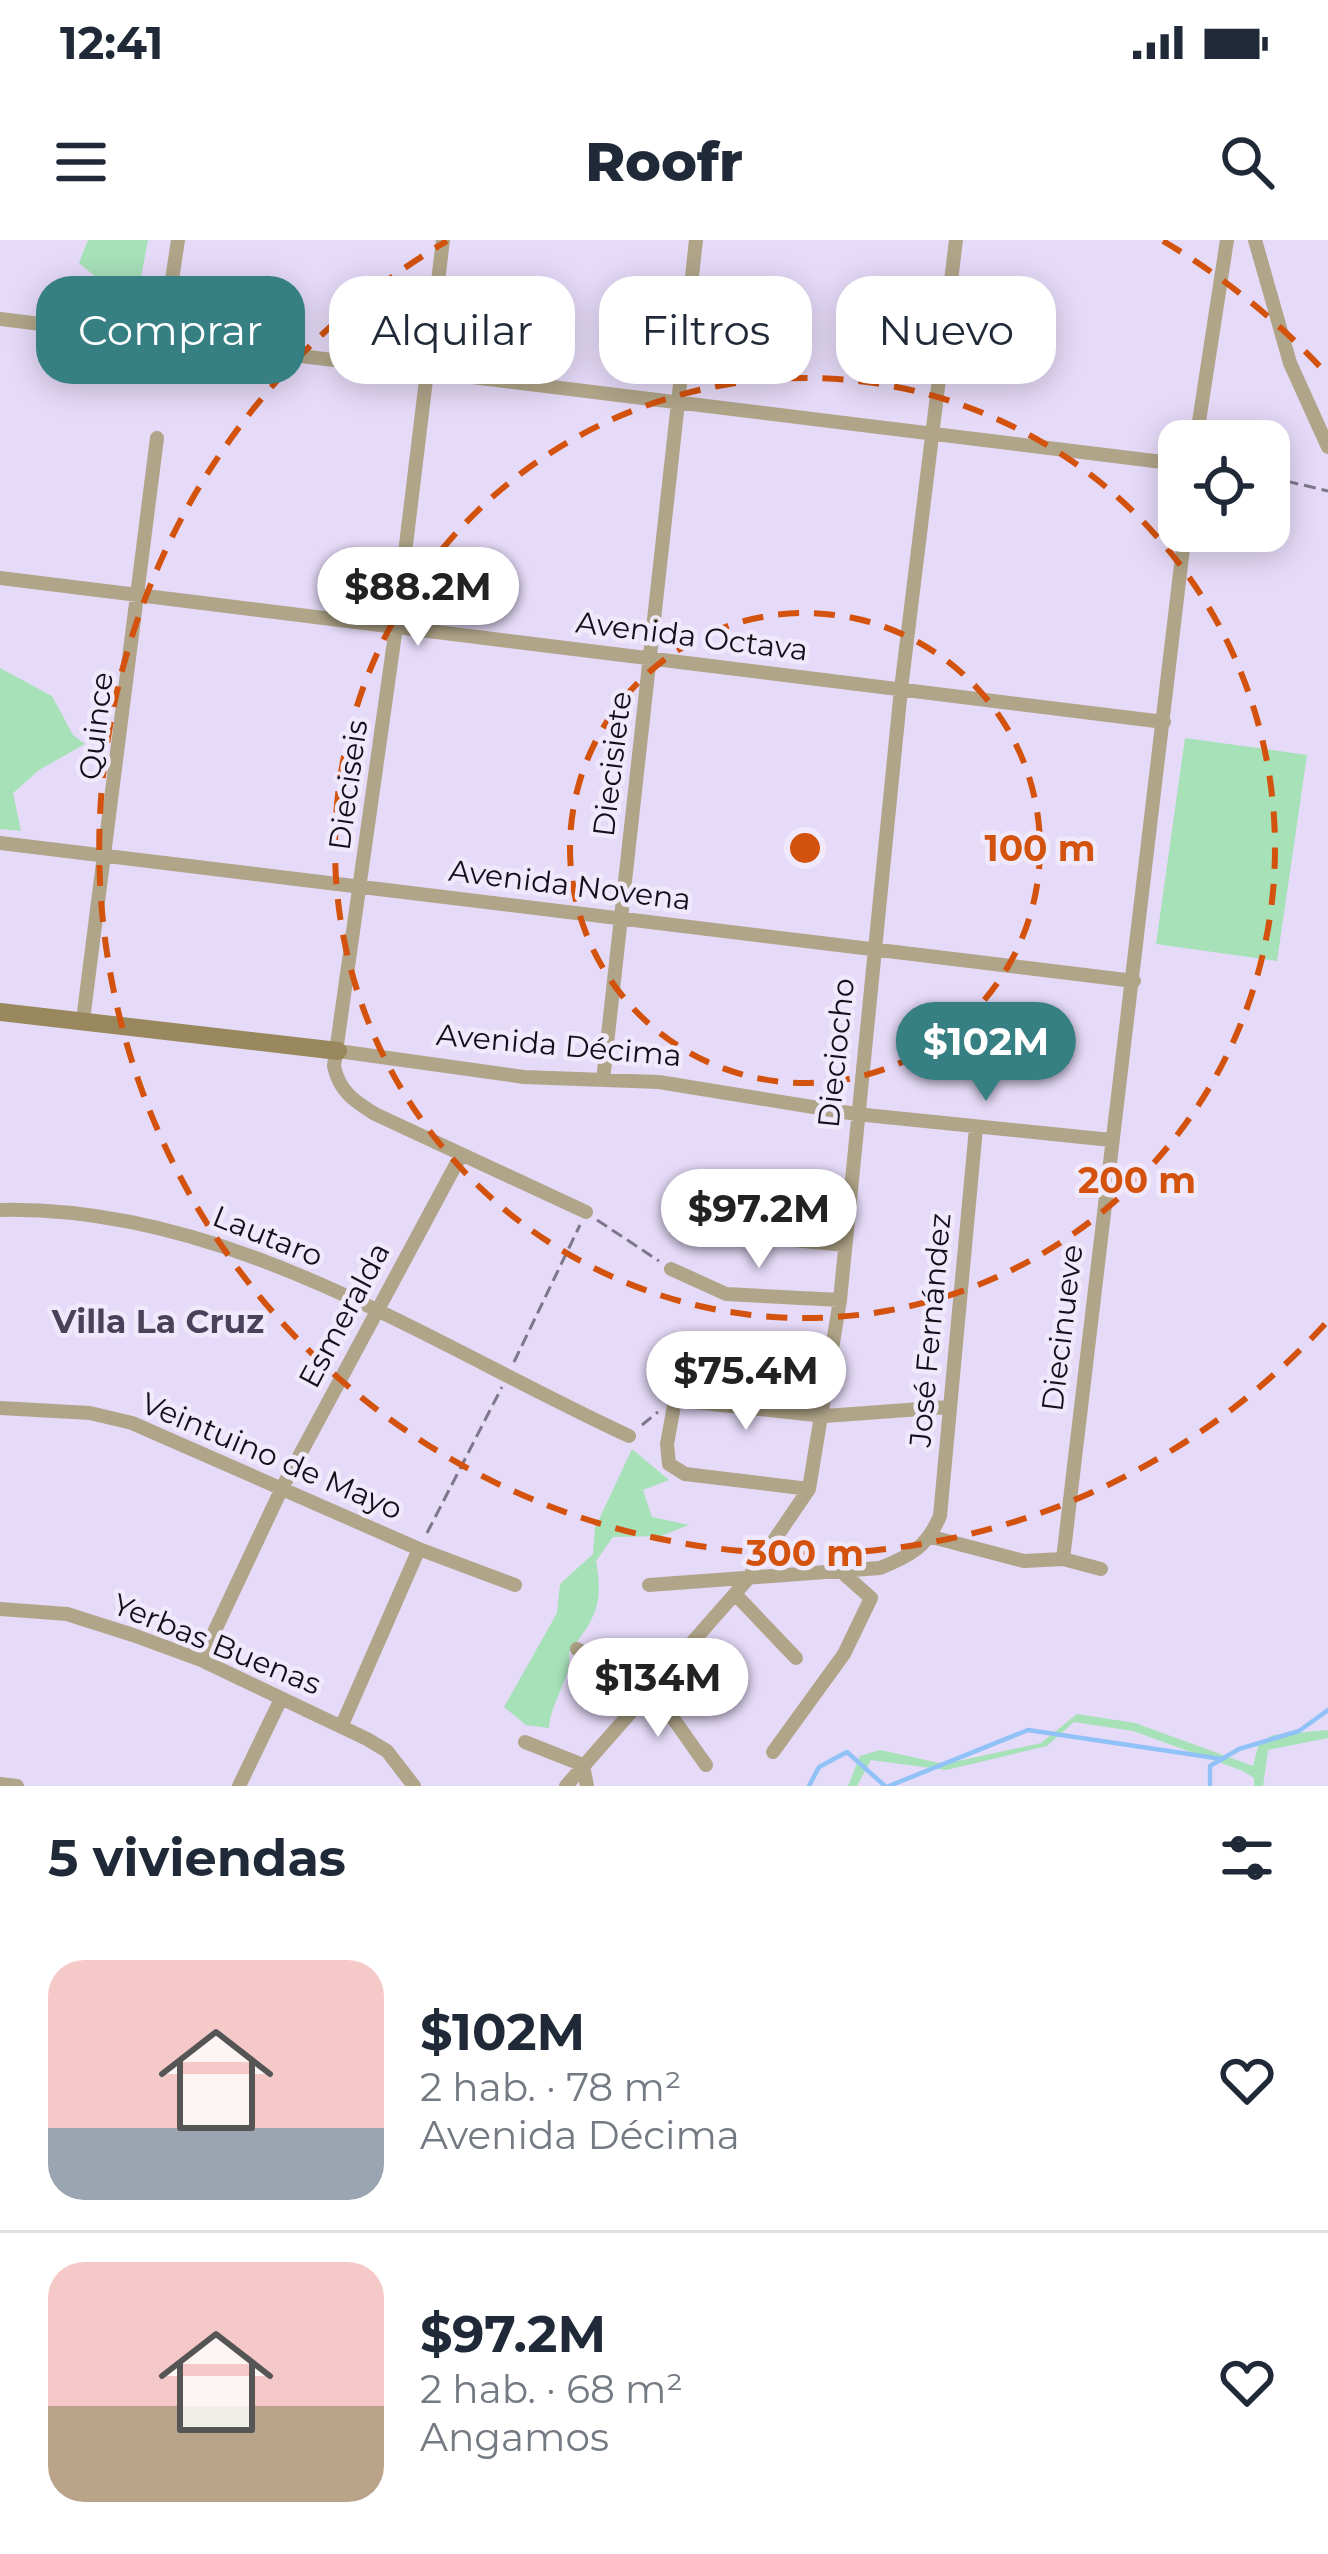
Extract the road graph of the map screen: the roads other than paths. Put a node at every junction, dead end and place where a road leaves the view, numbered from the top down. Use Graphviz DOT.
graph roads {
  1 [pos="178,240"];
  2 [pos="442,240"];
  3 [pos="696,240"];
  4 [pos="956,240"];
  5 [pos="1226,240"];
  6 [pos="1255,240"];
  7 [pos="173,276"];
  8 [pos="438,276"];
  9 [pos="0,319"];
  10 [pos="36,323"];
  11 [pos="425,384"];
  12 [pos="531,384"];
  13 [pos="675,402"];
  14 [pos="1199,420"];
  15 [pos="932,434"];
  16 [pos="157,438"];
  17 [pos="1328,447"];
  18 [pos="1158,461"];
  19 [pos="1183,552"];
  20 [pos="0,578"];
  21 [pos="140,595"];
  22 [pos="396,627"];
  23 [pos="652,658"];
  24 [pos="901,689"];
  25 [pos="1164,722"];
  26 [pos="0,843"];
  27 [pos="106,854"];
  28 [pos="361,886"];
  29 [pos="620,920"];
  30 [pos="874,950"];
  31 [pos="1134,981"];
  32 [pos="0,1012"];
  33 [pos="83,1020"];
  34 [pos="338,1051"];
  35 [pos="603,1080"];
  36 [pos="856,1114"];
  37 [pos="976,1127"];
  38 [pos="1111,1140"];
  39 [pos="460,1157"];
  40 [pos="0,1210"];
  41 [pos="586,1213"];
  42 [pos="710,1232"];
  43 [pos="845,1245"];
  44 [pos="671,1269"];
  45 [pos="840,1300"];
  46 [pos="375,1312"];
  47 [pos="685,1346"];
  48 [pos="674,1400"];
  49 [pos="948,1407"];
  50 [pos="0,1408"];
  51 [pos="825,1416"];
  52 [pos="628,1436"];
  53 [pos="282,1488"];
  54 [pos="809,1489"];
  55 [pos="932,1537"];
  56 [pos="419,1549"];
  57 [pos="1063,1559"];
  58 [pos="1101,1569"];
  59 [pos="844,1574"];
  60 [pos="747,1580"];
  61 [pos="515,1585"];
  62 [pos="650,1585"];
  63 [pos="735,1594"];
  64 [pos="0,1609"];
  65 [pos="577,1649"];
  66 [pos="796,1658"];
  67 [pos="200,1660"];
  68 [pos="651,1687"];
  69 [pos="281,1699"];
  70 [pos="342,1725"];
  71 [pos="524,1742"];
  72 [pos="772,1752"];
  73 [pos="583,1765"];
  74 [pos="706,1765"];
  75 [pos="0,1784"];
  76 [pos="17,1786"];
  77 [pos="239,1786"];
  78 [pos="414,1786"];
  79 [pos="566,1786"];
  80 [pos="587,1786"];
  1 -- 7 [label="street"];
  2 -- 8 [label="street, Dieciseis"];
  3 -- 13 [label="street, Diecisiete"];
  4 -- 15 [label="street, Dieciocho"];
  5 -- 14 [label="street"];
  6 -- 17 [label="street"];
  9 -- 10 [label="street"];
  11 -- 22 [label="street, Dieciseis"];
  12 -- 13 [label="street"];
  13 -- 15 [label="street"];
  13 -- 23 [label="street, Diecisiete"];
  15 -- 18 [label="street"];
  15 -- 24 [label="street, Dieciocho"];
  16 -- 21 [label="street, Quince"];
  19 -- 25 [label="street, Diecinueve"];
  20 -- 21 [label="street, Avenida Octava"];
  21 -- 22 [label="street, Avenida Octava"];
  21 -- 27 [label="street, Quince"];
  22 -- 23 [label="street, Avenida Octava"];
  22 -- 28 [label="street, Dieciseis"];
  23 -- 24 [label="street, Avenida Octava"];
  23 -- 29 [label="street, Diecisiete"];
  24 -- 25 [label="street, Avenida Octava"];
  24 -- 30 [label="street, Dieciocho"];
  25 -- 31 [label="street, Diecinueve"];
  26 -- 27 [label="street, Avenida Novena"];
  27 -- 28 [label="street, Avenida Novena"];
  27 -- 33 [label="street, Quince"];
  28 -- 29 [label="street, Avenida Novena"];
  28 -- 34 [label="street, Dieciseis"];
  29 -- 30 [label="street, Avenida Novena"];
  29 -- 35 [label="street, Diecisiete"];
  30 -- 31 [label="street, Avenida Novena"];
  30 -- 36 [label="street, Dieciocho"];
  31 -- 38 [label="street, Diecinueve"];
  32 -- 33 [label="street, Avenida Décima"];
  33 -- 34 [label="street, Avenida Décima"];
  34 -- 35 [label="street, Avenida Décima"];
  34 -- 39 [label="street"];
  35 -- 36 [label="street, Avenida Décima"];
  36 -- 37 [label="street, Avenida Décima"];
  36 -- 43 [label="street, Dieciocho"];
  37 -- 38 [label="street, Avenida Décima"];
  37 -- 49 [label="street, José Fernández"];
  38 -- 57 [label="street, Diecinueve"];
  39 -- 41 [label="street"];
  39 -- 46 [label="street, Esmeralda"];
  40 -- 46 [label="street, Lautaro"];
  42 -- 43 [label="street"];
  43 -- 45 [label="street, Dieciocho"];
  44 -- 45 [label="street"];
  45 -- 51 [label="street, Dieciocho"];
  46 -- 52 [label="street, Lautaro"];
  46 -- 53 [label="street, Esmeralda"];
  47 -- 48 [label="street"];
  48 -- 51 [label="street"];
  48 -- 54 [label="street"];
  49 -- 51 [label="street"];
  49 -- 55 [label="street, José Fernández"];
  50 -- 53 [label="street, Veintuino de Mayo"];
  51 -- 54 [label="street, Dieciocho"];
  53 -- 56 [label="street, Veintuino de Mayo"];
  53 -- 67 [label="street, Esmeralda"];
  54 -- 60 [label="street, Dieciocho"];
  55 -- 57 [label="street"];
  55 -- 59 [label="street"];
  56 -- 61 [label="street, Veintuino de Mayo"];
  56 -- 70 [label="street"];
  57 -- 58 [label="street"];
  59 -- 60 [label="street"];
  59 -- 72 [label="street"];
  60 -- 62 [label="street"];
  60 -- 63 [label="street, Dieciocho"];
  63 -- 66 [label="street"];
  63 -- 68 [label="street, Dieciocho"];
  64 -- 67 [label="street, Yerbas Buenas"];
  65 -- 68 [label="street"];
  67 -- 69 [label="street, Yerbas Buenas"];
  68 -- 73 [label="street, Dieciocho"];
  68 -- 74 [label="street"];
  69 -- 70 [label="street, Yerbas Buenas"];
  69 -- 77 [label="street"];
  70 -- 78 [label="street, Yerbas Buenas"];
  71 -- 73 [label="street"];
  73 -- 79 [label="street, Dieciocho"];
  73 -- 80 [label="street"];
  75 -- 76 [label="street"];
}
